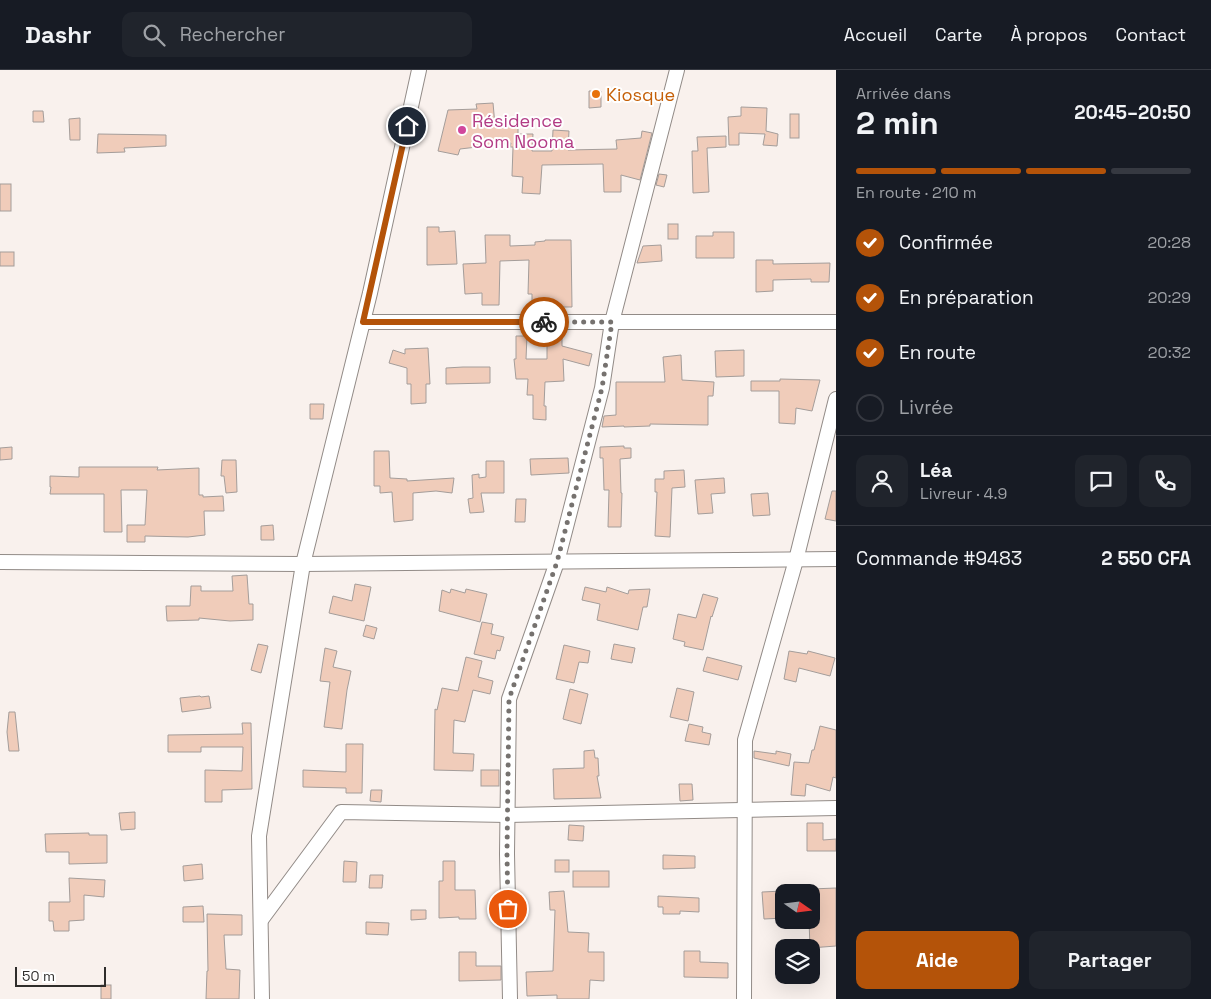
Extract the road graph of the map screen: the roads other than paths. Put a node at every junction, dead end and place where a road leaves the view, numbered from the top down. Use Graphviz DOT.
graph roads {
  1 [pos="419,70"];
  2 [pos="677,70"];
  3 [pos="363,322"];
  4 [pos="612,322"];
  5 [pos="836,322"];
  6 [pos="836,399"];
  7 [pos="836,559"];
  8 [pos="796,560"];
  9 [pos="0,562"];
  10 [pos="557,562"];
  11 [pos="303,564"];
  12 [pos="836,808"];
  13 [pos="745,810"];
  14 [pos="507,815"];
  15 [pos="261,920"];
  16 [pos="262,999"];
  17 [pos="510,999"];
  18 [pos="744,999"];
  1 -- 3 [label="street"];
  2 -- 4 [label="street"];
  3 -- 4 [label="street"];
  3 -- 11 [label="street"];
  4 -- 5 [label="street"];
  4 -- 10 [label="street"];
  6 -- 8 [label="street"];
  7 -- 8 [label="street"];
  8 -- 10 [label="street"];
  8 -- 13 [label="street"];
  9 -- 11 [label="street"];
  10 -- 11 [label="street"];
  10 -- 14 [label="street"];
  11 -- 15 [label="street"];
  12 -- 13 [label="street"];
  13 -- 14 [label="street"];
  13 -- 18 [label="street"];
  14 -- 15 [label="street"];
  14 -- 17 [label="street"];
  15 -- 16 [label="street"];
}
